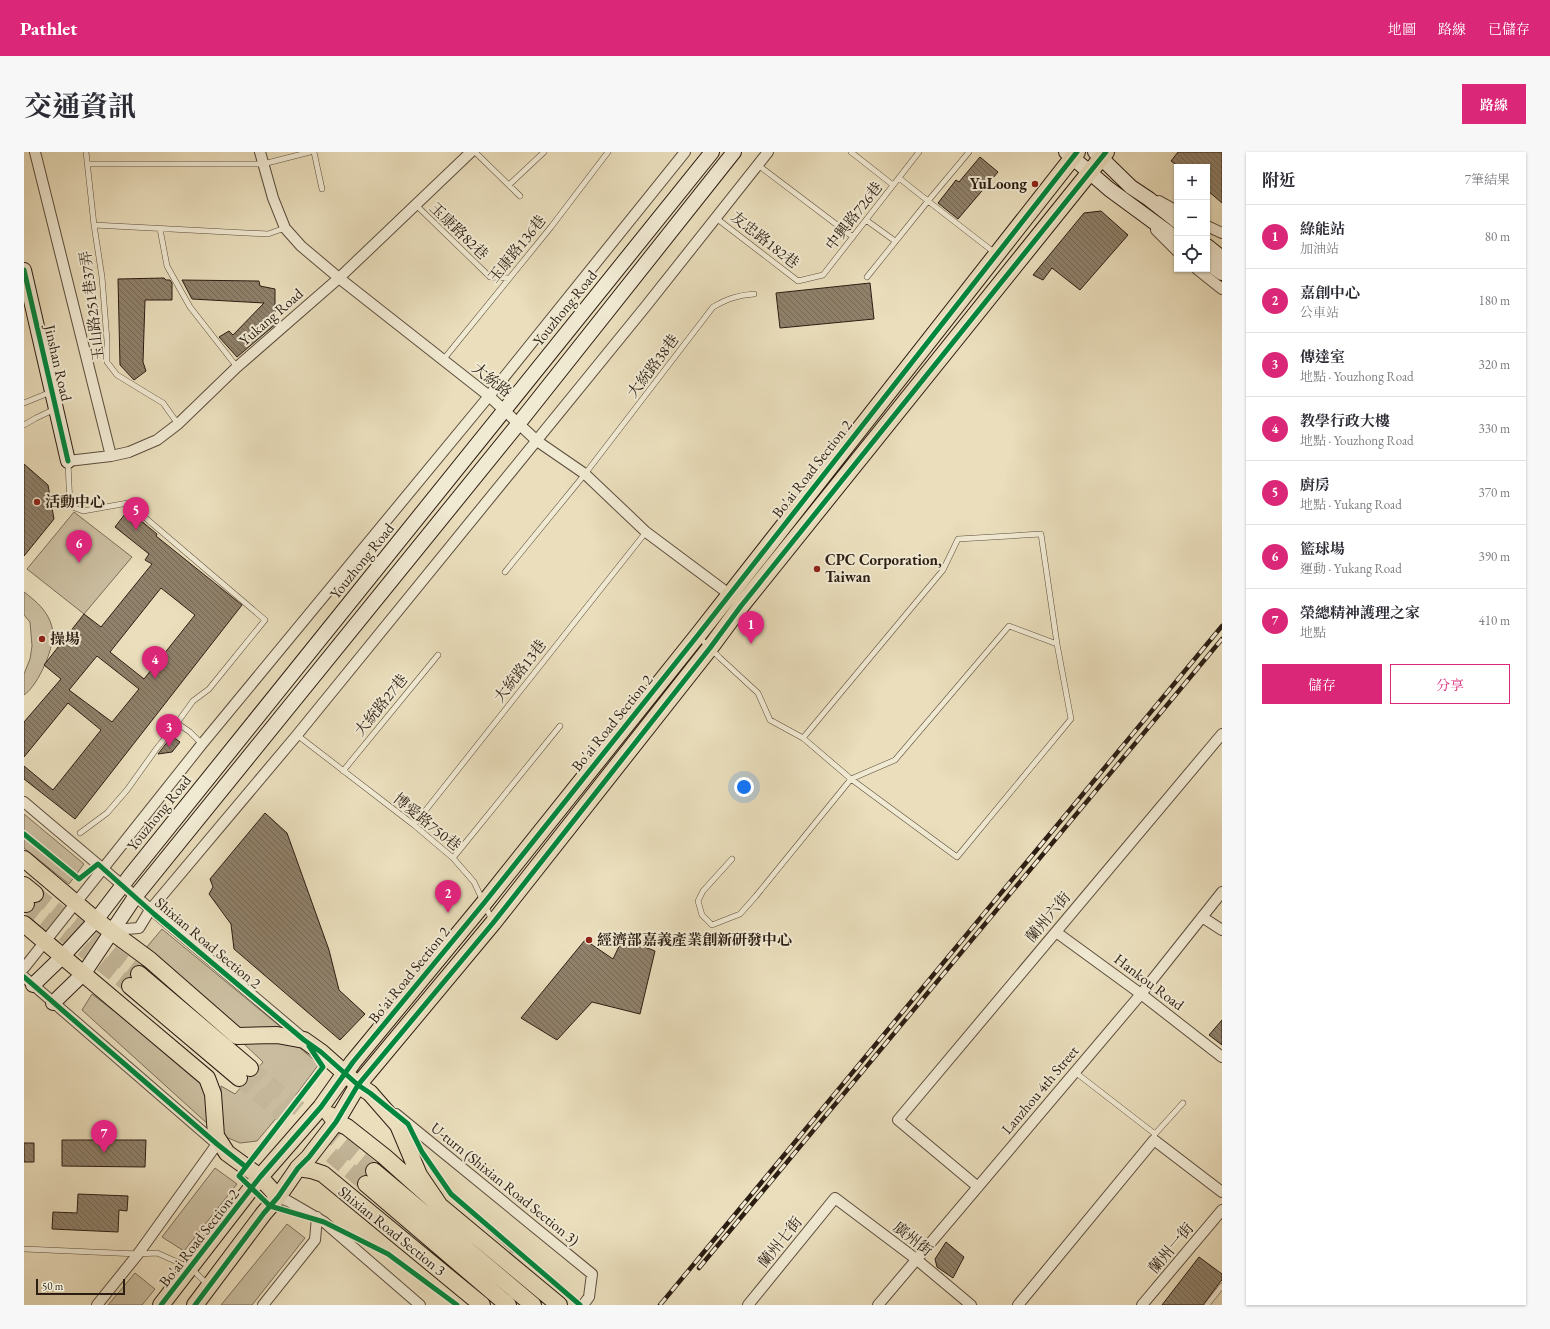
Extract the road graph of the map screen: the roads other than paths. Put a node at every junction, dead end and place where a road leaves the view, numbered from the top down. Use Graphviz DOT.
graph roads {
  1 [pos="36,152"];
  2 [pos="86,152"];
  3 [pos="260,152"];
  4 [pos="310,152"];
  5 [pos="314,152"];
  6 [pos="471,152"];
  7 [pos="475,152"];
  8 [pos="544,152"];
  9 [pos="608,152"];
  10 [pos="685,152"];
  11 [pos="712,152"];
  12 [pos="734,152"];
  13 [pos="768,152"];
  14 [pos="851,152"];
  15 [pos="919,152"];
  16 [pos="969,152"];
  17 [pos="1071,154"];
  18 [pos="1101,154"];
  19 [pos="88,164"];
  20 [pos="263,164"];
  21 [pos="758,165"];
  22 [pos="1089,173"];
  23 [pos="899,178"];
  24 [pos="893,185"];
  25 [pos="509,186"];
  26 [pos="322,189"];
  27 [pos="1128,193"];
  28 [pos="520,196"];
  29 [pos="928,201"];
  30 [pos="416,205"];
  31 [pos="1174,209"];
  32 [pos="716,218"];
  33 [pos="1174,219"];
  34 [pos="866,220"];
  35 [pos="94,225"];
  36 [pos="285,228"];
  37 [pos="1210,228"];
  38 [pos="1210,228"];
  39 [pos="160,229"];
  40 [pos="1222,233"];
  41 [pos="1174,236"];
  42 [pos="852,237"];
  43 [pos="1222,237"];
  44 [pos="894,241"];
  45 [pos="1174,247"];
  46 [pos="1210,248"];
  47 [pos="996,254"];
  48 [pos="1222,258"];
  49 [pos="1210,264"];
  50 [pos="24,270"];
  51 [pos="1201,272"];
  52 [pos="1222,273"];
  53 [pos="867,277"];
  54 [pos="339,278"];
  55 [pos="509,278"];
  56 [pos="798,281"];
  57 [pos="1222,289"];
  58 [pos="754,294"];
  59 [pos="443,360"];
  60 [pos="237,367"];
  61 [pos="52,392"];
  62 [pos="489,396"];
  63 [pos="24,403"];
  64 [pos="56,409"];
  65 [pos="506,410"];
  66 [pos="519,423"];
  67 [pos="178,424"];
  68 [pos="24,425"];
  69 [pos="537,440"];
  70 [pos="112,456"];
  71 [pos="68,461"];
  72 [pos="586,474"];
  73 [pos="646,532"];
  74 [pos="505,572"];
  75 [pos="729,594"];
  76 [pos="741,606"];
  77 [pos="698,635"];
  78 [pos="1057,644"];
  79 [pos="710,648"];
  80 [pos="438,655"];
  81 [pos="177,723"];
  82 [pos="560,726"];
  83 [pos="297,735"];
  84 [pos="1222,735"];
  85 [pos="803,738"];
  86 [pos="202,744"];
  87 [pos="343,771"];
  88 [pos="851,779"];
  89 [pos="24,802"];
  90 [pos="414,825"];
  91 [pos="80,833"];
  92 [pos="453,858"];
  93 [pos="24,859"];
  94 [pos="732,859"];
  95 [pos="103,869"];
  96 [pos="122,885"];
  97 [pos="1222,892"];
  98 [pos="135,897"];
  99 [pos="76,903"];
  100 [pos="484,903"];
  101 [pos="150,910"];
  102 [pos="1202,916"];
  103 [pos="96,920"];
  104 [pos="493,923"];
  105 [pos="24,924"];
  106 [pos="112,930"];
  107 [pos="1222,930"];
  108 [pos="1056,932"];
  109 [pos="45,942"];
  110 [pos="62,957"];
  111 [pos="24,968"];
  112 [pos="84,973"];
  113 [pos="134,980"];
  114 [pos="28,981"];
  115 [pos="1141,994"];
  116 [pos="53,1003"];
  117 [pos="304,1040"];
  118 [pos="1222,1057"];
  119 [pos="1075,1072"];
  120 [pos="245,1073"];
  121 [pos="344,1073"];
  122 [pos="358,1085"];
  123 [pos="373,1095"];
  124 [pos="1183,1103"];
  125 [pos="321,1107"];
  126 [pos="336,1122"];
  127 [pos="408,1124"];
  128 [pos="1154,1137"];
  129 [pos="222,1148"];
  130 [pos="298,1168"];
  131 [pos="260,1177"];
  132 [pos="978,1187"];
  133 [pos="1222,1192"];
  134 [pos="278,1197"];
  135 [pos="835,1198"];
  136 [pos="440,1206"];
  137 [pos="1222,1210"];
  138 [pos="321,1220"];
  139 [pos="24,1249"];
  140 [pos="514,1250"];
  141 [pos="138,1254"];
  142 [pos="916,1260"];
  143 [pos="191,1268"];
  144 [pos="209,1286"];
  145 [pos="1222,1286"];
  146 [pos="586,1301"];
  147 [pos="97,1305"];
  148 [pos="161,1305"];
  149 [pos="195,1305"];
  150 [pos="263,1305"];
  151 [pos="420,1305"];
  152 [pos="457,1305"];
  153 [pos="482,1305"];
  154 [pos="508,1305"];
  155 [pos="533,1305"];
  156 [pos="559,1305"];
  157 [pos="748,1305"];
  158 [pos="878,1305"];
  159 [pos="971,1305"];
  160 [pos="1018,1305"];
  161 [pos="1143,1305"];
  162 [pos="1207,1305"];
  1 -- 70 [label="street, Jinshan Road"];
  2 -- 19 [label="lane, 玉山路251巷37弄"];
  3 -- 20 [label="street, 大統路"];
  4 -- 20 [label="lane"];
  5 -- 26 [label="lane"];
  6 -- 30 [label="street, Yukang Road"];
  7 -- 25 [label="lane"];
  8 -- 25 [label="lane"];
  9 -- 55 [label="lane, 玉康路136巷"];
  10 -- 62 [label="street, Youzhong Road"];
  11 -- 65 [label="street, Youzhong Road"];
  12 -- 66 [label="street"];
  13 -- 21 [label="street"];
  14 -- 24 [label="lane"];
  15 -- 23 [label="lane, 中興路726巷"];
  16 -- 29 [label="lane"];
  17 -- 22 [label="street"];
  17 -- 47 [label="main road, Bo'ai Road Section 2"];
  18 -- 22 [label="main road, Bo'ai Road Section 2"];
  18 -- 27 [label="street"];
  19 -- 20 [label="lane"];
  19 -- 35 [label="lane, 玉山路251巷37弄"];
  20 -- 36 [label="street, 大統路"];
  21 -- 32 [label="street"];
  21 -- 42 [label="lane"];
  22 -- 27 [label="street"];
  22 -- 76 [label="main road, Bo'ai Road Section 2"];
  23 -- 24 [label="lane, 中興路726巷"];
  23 -- 29 [label="lane"];
  24 -- 34 [label="lane, 中興路726巷"];
  25 -- 28 [label="lane"];
  27 -- 31 [label="street"];
  27 -- 33 [label="street"];
  27 -- 41 [label="street"];
  27 -- 45 [label="street"];
  29 -- 44 [label="lane"];
  29 -- 47 [label="lane"];
  30 -- 54 [label="street, Yukang Road"];
  30 -- 55 [label="lane, 玉康路82巷"];
  32 -- 56 [label="lane, 友忠路182巷"];
  32 -- 69 [label="street"];
  34 -- 42 [label="lane, 中興路726巷"];
  34 -- 44 [label="lane"];
  35 -- 39 [label="lane"];
  35 -- 67 [label="lane, 玉山路251巷37弄"];
  36 -- 39 [label="lane"];
  36 -- 54 [label="street, 大統路"];
  37 -- 40 [label="street"];
  38 -- 43 [label="street"];
  39 -- 60 [label="lane"];
  42 -- 56 [label="lane, 中興路726巷"];
  44 -- 53 [label="lane"];
  46 -- 48 [label="street"];
  47 -- 75 [label="main road, Bo'ai Road Section 2"];
  49 -- 52 [label="street"];
  50 -- 61 [label="street, Jinshan Road"];
  51 -- 57 [label="street"];
  54 -- 59 [label="street, 大統路"];
  54 -- 60 [label="street, Yukang Road"];
  55 -- 59 [label="lane, 玉康路136巷"];
  58 -- 72 [label="lane, 大統路38巷"];
  59 -- 62 [label="street, 大統路"];
  60 -- 67 [label="street, Yukang Road"];
  61 -- 63 [label="lane"];
  61 -- 64 [label="street, Jinshan Road"];
  62 -- 65 [label="street, 大統路"];
  62 -- 86 [label="street, Youzhong Road"];
  64 -- 68 [label="lane"];
  64 -- 71 [label="street, Jinshan Road"];
  65 -- 66 [label="street, 大統路"];
  65 -- 96 [label="street, Youzhong Road"];
  66 -- 69 [label="street, 大統路"];
  66 -- 98 [label="street"];
  67 -- 70 [label="street, Yukang Road"];
  69 -- 72 [label="street, 大統路"];
  69 -- 83 [label="street"];
  70 -- 71 [label="street, Yukang Road"];
  71 -- 81 [label="lane"];
  72 -- 73 [label="street, 大統路"];
  72 -- 74 [label="lane"];
  73 -- 75 [label="street, 大統路"];
  73 -- 90 [label="lane, 大統路13巷"];
  75 -- 76 [label="street, 大統路"];
  75 -- 77 [label="main road, Bo'ai Road Section 2"];
  76 -- 79 [label="main road, Bo'ai Road Section 2"];
  77 -- 79 [label="lane"];
  77 -- 100 [label="main road, Bo'ai Road Section 2"];
  78 -- 85 [label="lane"];
  78 -- 88 [label="lane"];
  78 -- 88 [label="lane"];
  79 -- 85 [label="lane"];
  79 -- 104 [label="main road, Bo'ai Road Section 2"];
  80 -- 87 [label="lane, 大統路27巷"];
  81 -- 86 [label="lane"];
  81 -- 91 [label="lane"];
  82 -- 92 [label="lane"];
  83 -- 87 [label="lane, 博愛路750巷"];
  83 -- 101 [label="street"];
  84 -- 108 [label="street, 蘭州六街"];
  85 -- 88 [label="lane"];
  86 -- 95 [label="street, Youzhong Road"];
  87 -- 90 [label="lane, 博愛路750巷"];
  88 -- 94 [label="lane"];
  89 -- 95 [label="street, Shixian Road Section 2"];
  90 -- 92 [label="lane, 博愛路750巷"];
  92 -- 100 [label="lane, 博愛路750巷"];
  93 -- 99 [label="main road"];
  95 -- 96 [label="street, Shixian Road Section 2"];
  95 -- 99 [label="street, Youzhong Road"];
  96 -- 98 [label="street, Shixian Road Section 2"];
  96 -- 103 [label="street, Youzhong Road"];
  97 -- 102 [label="street, Lanzhou 4th Street"];
  98 -- 101 [label="street, Shixian Road Section 2"];
  98 -- 106 [label="street"];
  99 -- 103 [label="main road"];
  99 -- 109 [label="street, Youzhong Road"];
  100 -- 104 [label="lane, 博愛路750巷"];
  100 -- 121 [label="main road, Bo'ai Road Section 2"];
  101 -- 106 [label="street"];
  101 -- 117 [label="street, Shixian Road Section 2"];
  102 -- 107 [label="street"];
  102 -- 115 [label="street, Lanzhou 4th Street"];
  103 -- 106 [label="main road"];
  103 -- 110 [label="street, Youzhong Road"];
  104 -- 122 [label="main road, Bo'ai Road Section 2"];
  105 -- 109 [label="main road"];
  106 -- 112 [label="street"];
  106 -- 117 [label="main road"];
  108 -- 115 [label="street, Hankou Road"];
  108 -- 132 [label="street, 蘭州六街"];
  109 -- 110 [label="main road"];
  109 -- 111 [label="street, Youzhong Road"];
  110 -- 112 [label="main road"];
  110 -- 114 [label="street, Youzhong Road"];
  112 -- 116 [label="street"];
  112 -- 129 [label="main road"];
  113 -- 120 [label="main road"];
  114 -- 116 [label="street"];
  115 -- 118 [label="street, Hankou Road"];
  115 -- 119 [label="street, Lanzhou 4th Street"];
  116 -- 129 [label="street"];
  117 -- 121 [label="main road"];
  119 -- 128 [label="lane"];
  119 -- 132 [label="street, Lanzhou 4th Street"];
  121 -- 122 [label="main road"];
  121 -- 125 [label="main road, Bo'ai Road Section 2"];
  122 -- 123 [label="main road"];
  122 -- 126 [label="main road, Bo'ai Road Section 2"];
  123 -- 127 [label="street, U-turn (Shixian Road Section 3)"];
  123 -- 136 [label="main road"];
  124 -- 128 [label="lane"];
  125 -- 126 [label="main road"];
  125 -- 131 [label="main road, Bo'ai Road Section 2"];
  126 -- 130 [label="main road, Bo'ai Road Section 2"];
  126 -- 136 [label="main road"];
  127 -- 140 [label="lane"];
  127 -- 146 [label="street, U-turn (Shixian Road Section 3)"];
  128 -- 133 [label="street"];
  128 -- 160 [label="street"];
  129 -- 131 [label="main road"];
  129 -- 141 [label="street"];
  130 -- 134 [label="main road, Bo'ai Road Section 2"];
  130 -- 153 [label="main road, Shixian Road Section 3"];
  131 -- 134 [label="main road"];
  131 -- 143 [label="main road, Bo'ai Road Section 2"];
  132 -- 142 [label="street, Lanzhou 4th Street"];
  134 -- 138 [label="street, Shixian Road Section 3"];
  134 -- 144 [label="main road, Bo'ai Road Section 2"];
  135 -- 142 [label="street, 廣州街"];
  135 -- 157 [label="street, 蘭州七街"];
  136 -- 156 [label="main road"];
  137 -- 161 [label="street, 蘭州一街"];
  138 -- 150 [label="street"];
  138 -- 151 [label="street"];
  138 -- 152 [label="lane, Shixian Road Section 3"];
  139 -- 141 [label="lane"];
  141 -- 143 [label="lane"];
  141 -- 147 [label="street"];
  142 -- 158 [label="street, Lanzhou 4th Street"];
  142 -- 159 [label="street, 廣州街"];
  143 -- 144 [label="lane"];
  143 -- 148 [label="main road, Bo'ai Road Section 2"];
  144 -- 149 [label="main road, Bo'ai Road Section 2"];
  145 -- 162 [label="lane"];
  154 -- 155 [label="main road, Shixian Road Section 3"];
}
